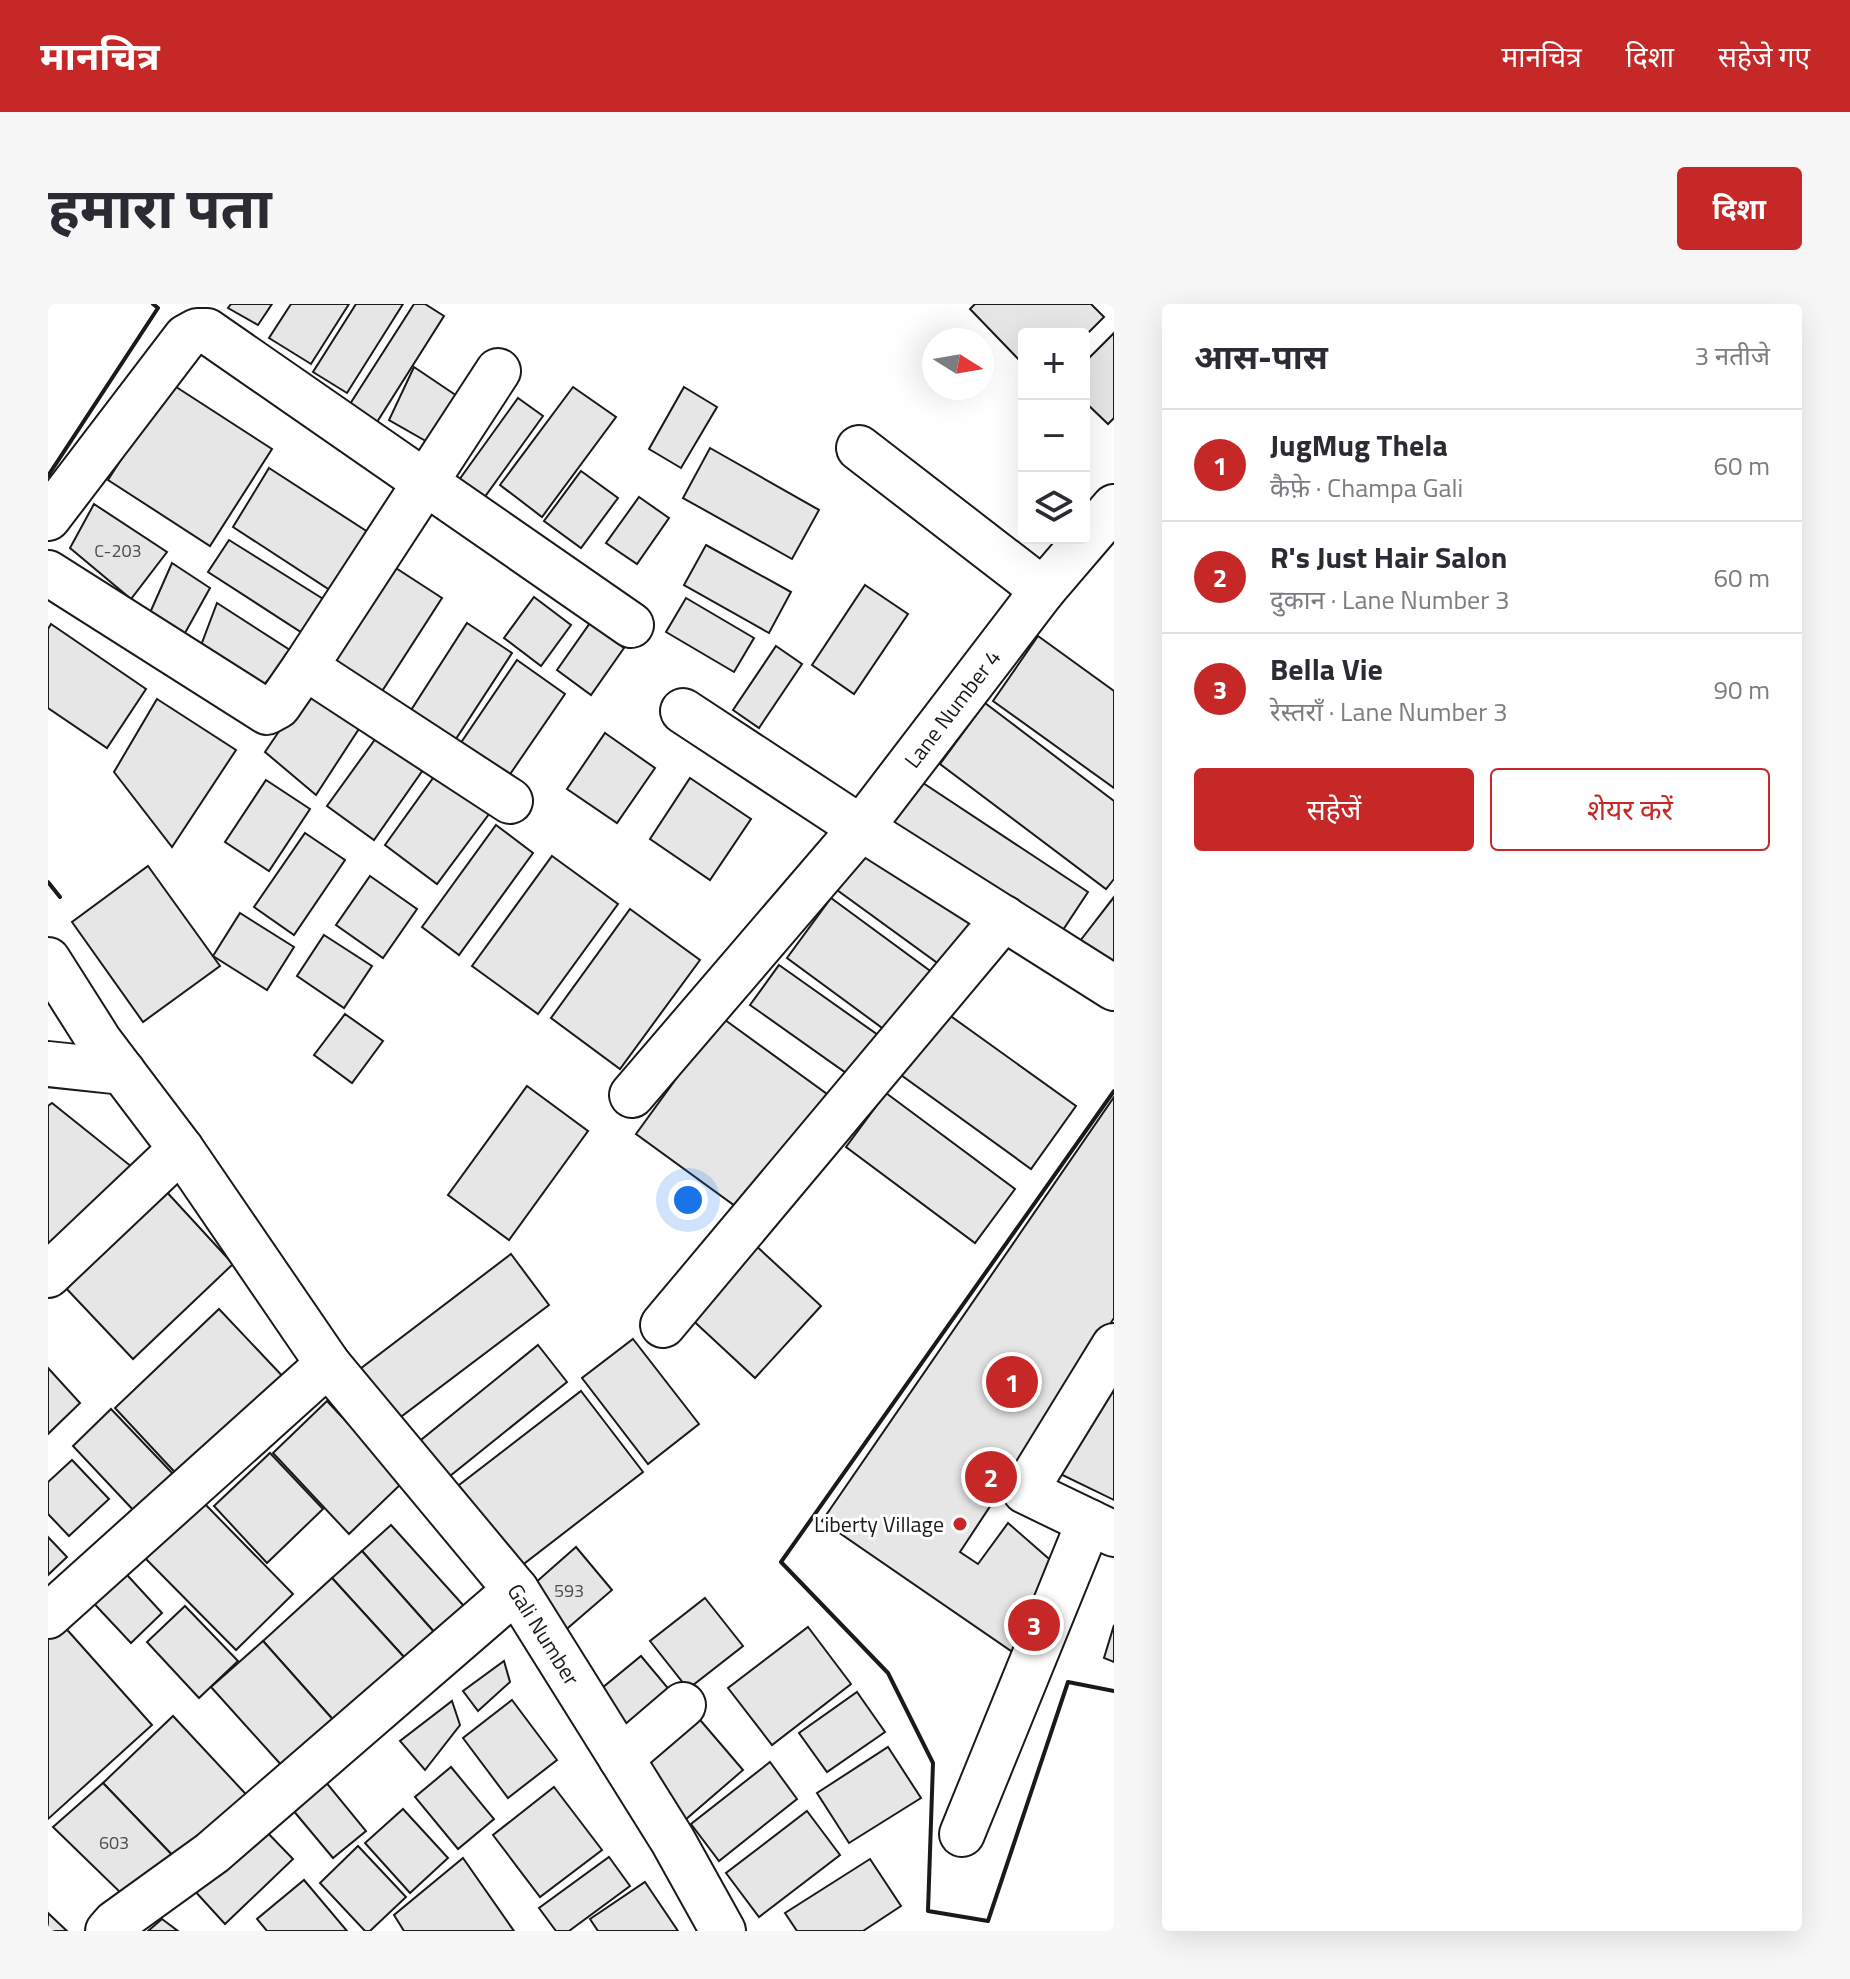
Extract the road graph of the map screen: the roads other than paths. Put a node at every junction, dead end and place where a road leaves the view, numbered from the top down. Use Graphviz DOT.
graph roads {
  1 [pos="498,371"];
  2 [pos="859,448"];
  3 [pos="425,481"];
  4 [pos="1114,507"];
  5 [pos="48,518"];
  6 [pos="48,573"];
  7 [pos="1043,590"];
  8 [pos="631,625"];
  9 [pos="305,667"];
  10 [pos="683,711"];
  11 [pos="510,801"];
  12 [pos="861,828"];
  13 [pos="1004,918"];
  14 [pos="48,960"];
  15 [pos="1114,988"];
  16 [pos="48,1064"];
  17 [pos="123,1072"];
  18 [pos="632,1095"];
  19 [pos="181,1149"];
  20 [pos="48,1275"];
  21 [pos="663,1325"];
  22 [pos="1114,1346"];
  23 [pos="328,1364"];
  24 [pos="1101,1528"];
  25 [pos="516,1590"];
  26 [pos="48,1616"];
  27 [pos="683,1705"];
  28 [pos="621,1758"];
  29 [pos="962,1834"];
  30 [pos="712,1926"];
  31 [pos="115,1928"];
  1 -- 3 [label="street"];
  2 -- 7 [label="street"];
  3 -- 5 [label="street"];
  3 -- 8 [label="street"];
  3 -- 9 [label="street"];
  4 -- 7 [label="street, Lane Number 4"];
  6 -- 9 [label="street"];
  7 -- 12 [label="street, Lane Number 4"];
  9 -- 11 [label="street"];
  10 -- 12 [label="street"];
  12 -- 13 [label="street"];
  12 -- 18 [label="street, Lane Number 4"];
  13 -- 15 [label="street"];
  13 -- 21 [label="street"];
  14 -- 17 [label="street, Gali Number"];
  16 -- 17 [label="street"];
  17 -- 19 [label="street, Gali Number"];
  19 -- 20 [label="street"];
  19 -- 23 [label="street, Gali Number"];
  22 -- 24 [label="street"];
  23 -- 25 [label="street, Gali Number"];
  23 -- 26 [label="street"];
  24 -- 29 [label="street"];
  25 -- 28 [label="street, Gali Number"];
  25 -- 31 [label="street"];
  27 -- 28 [label="street"];
  28 -- 30 [label="street, Gali Number"];
}
